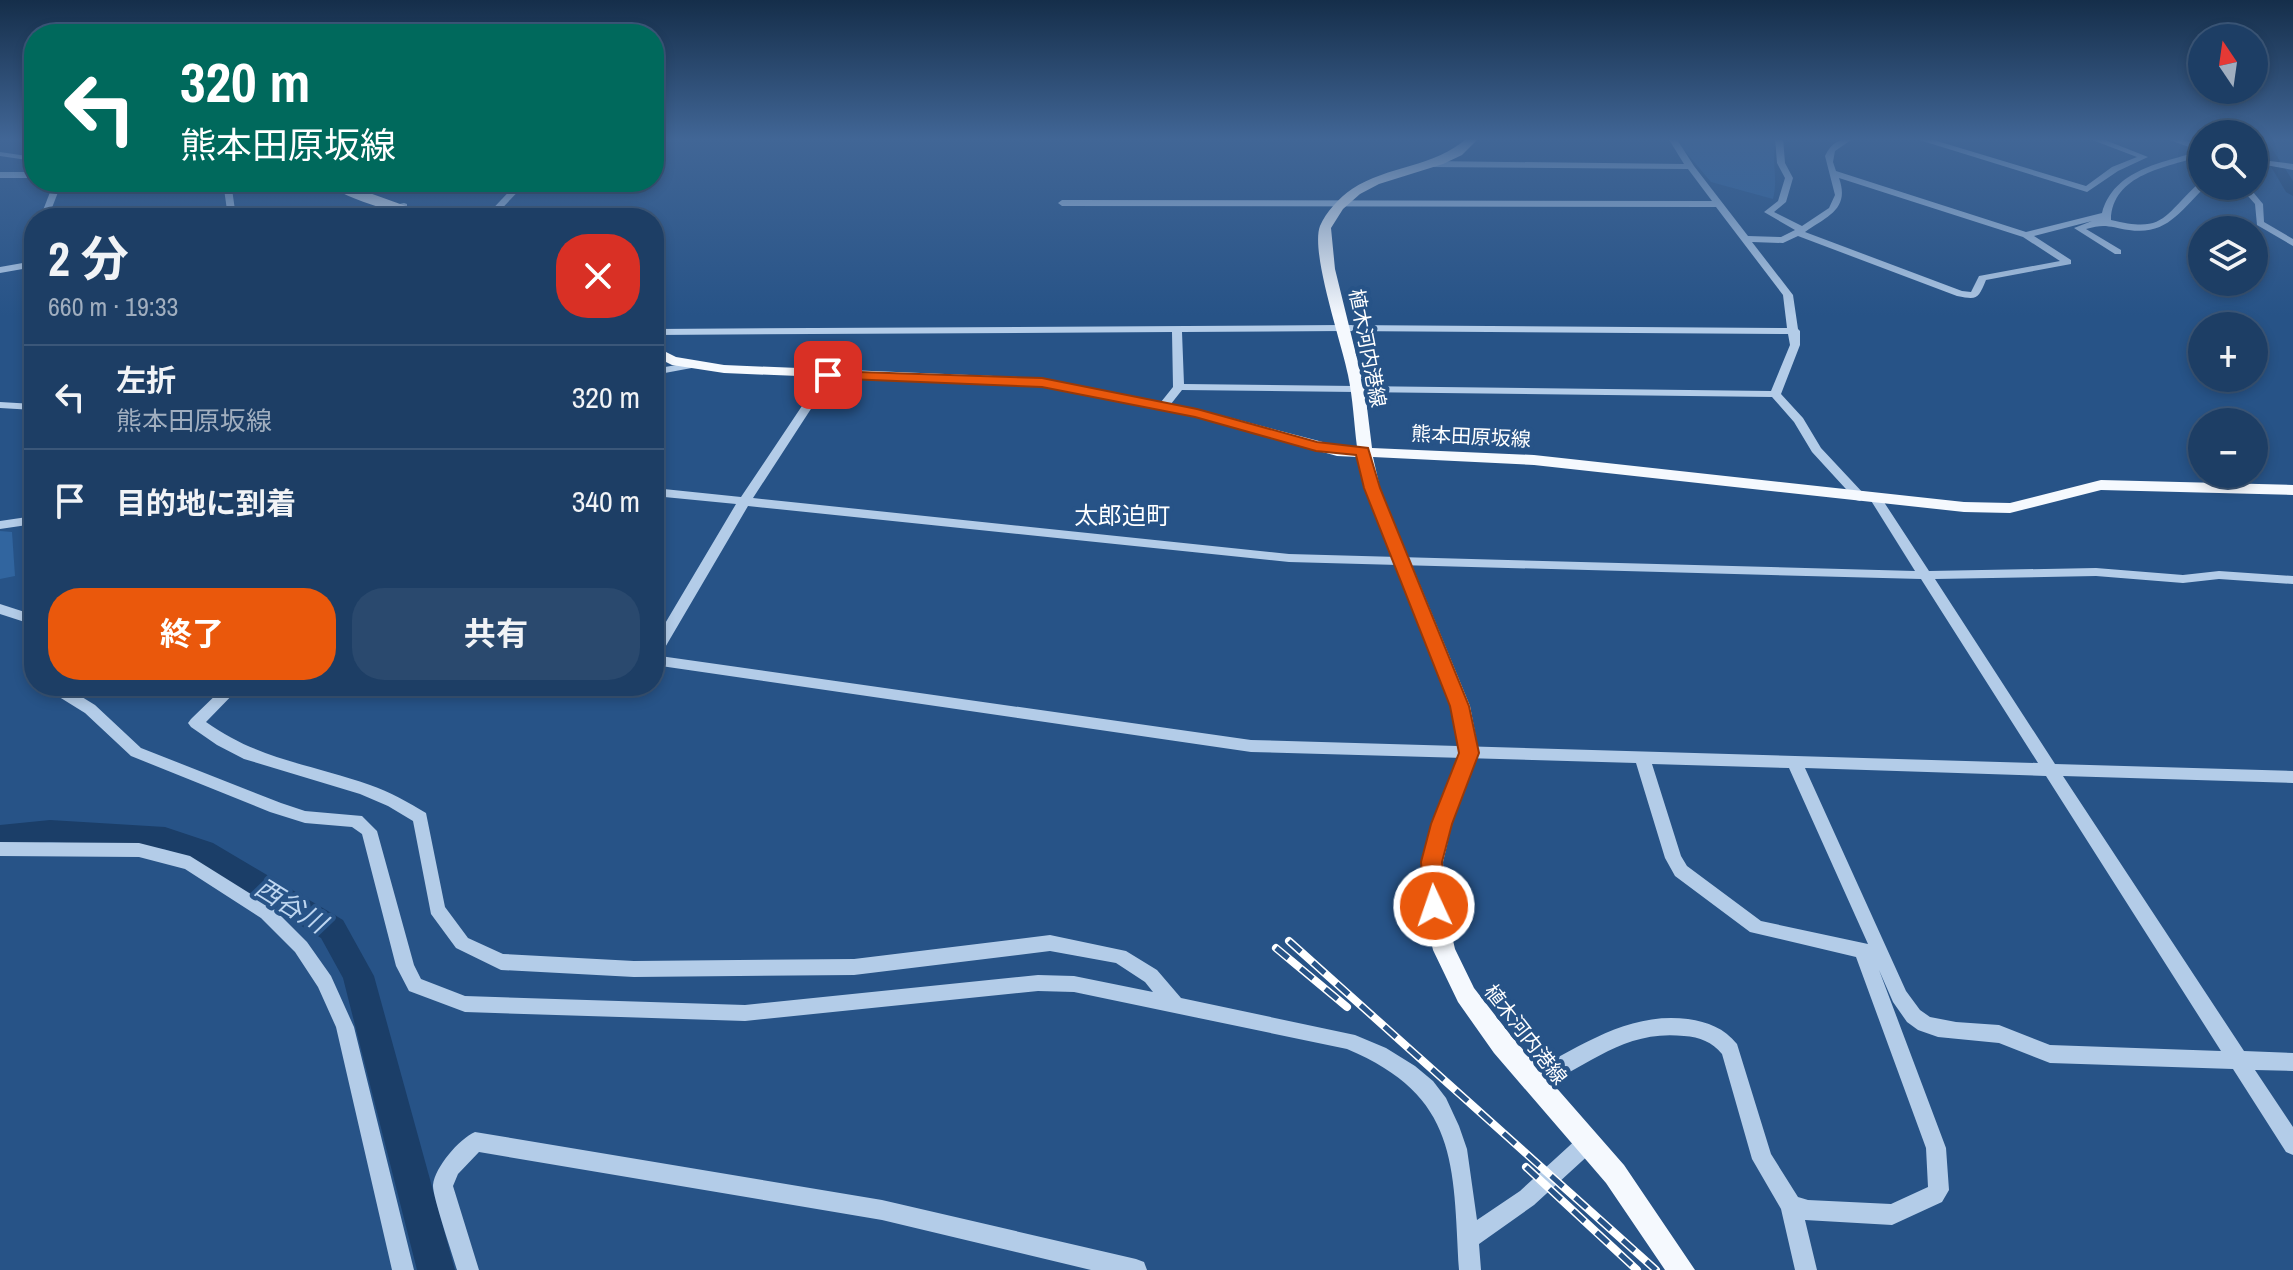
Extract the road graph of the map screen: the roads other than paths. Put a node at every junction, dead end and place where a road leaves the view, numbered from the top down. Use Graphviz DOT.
graph roads {
  1 [pos="363,197"];
  2 [pos="1348,197"];
  3 [pos="1712,197"];
  4 [pos="1783,197"];
  5 [pos="1838,197"];
  6 [pos="1909,197"];
  7 [pos="2112,197"];
  8 [pos="2188,200"];
  9 [pos="2257,200"];
  10 [pos="1062,203"];
  11 [pos="1341,204"];
  12 [pos="1717,204"];
  13 [pos="404,206"];
  14 [pos="393,208"];
  15 [pos="409,208"];
  16 [pos="2106,215"];
  17 [pos="1800,231"];
  18 [pos="2026,235"];
  19 [pos="1743,239"];
  20 [pos="2293,243"];
  21 [pos="2118,252"];
  22 [pos="24,266"];
  23 [pos="0,270"];
  24 [pos="1343,328"];
  25 [pos="1177,330"];
  26 [pos="1795,331"];
  27 [pos="664,332"];
  28 [pos="664,356"];
  29 [pos="693,365"];
  30 [pos="664,370"];
  31 [pos="828,375"];
  32 [pos="1179,387"];
  33 [pos="1358,390"];
  34 [pos="1775,394"];
  35 [pos="0,405"];
  36 [pos="24,406"];
  37 [pos="1163,407"];
  38 [pos="1362,451"];
  39 [pos="2293,490"];
  40 [pos="664,493"];
  41 [pos="1860,497"];
  42 [pos="1876,499"];
  43 [pos="744,502"];
  44 [pos="24,521"];
  45 [pos="0,525"];
  46 [pos="1402,560"];
  47 [pos="1922,575"];
  48 [pos="2293,580"];
  49 [pos="0,609"];
  50 [pos="24,617"];
  51 [pos="664,640"];
  52 [pos="664,658"];
  53 [pos="69,696"];
  54 [pos="224,696"];
  55 [pos="1469,753"];
  56 [pos="1642,758"];
  57 [pos="1795,763"];
  58 [pos="2051,770"];
  59 [pos="2293,777"];
  60 [pos="0,849"];
  61 [pos="1872,953"];
  62 [pos="1177,1007"];
  63 [pos="2235,1059"];
  64 [pos="2293,1062"];
  65 [pos="1533,1081"];
  66 [pos="1586,1144"];
  67 [pos="2293,1145"];
  68 [pos="1791,1205"];
  69 [pos="1468,1239"];
  70 [pos="403,1270"];
  71 [pos="468,1270"];
  72 [pos="1136,1270"];
  73 [pos="1470,1270"];
  74 [pos="1681,1270"];
  75 [pos="1806,1270"];
  1 -- 13 [label="main road"];
  2 -- 11 [label="main road"];
  3 -- 12 [label="street"];
  4 -- 17 [label="street"];
  5 -- 17 [label="street"];
  6 -- 18 [label="street"];
  7 -- 16 [label="street"];
  8 -- 16 [label="street"];
  9 -- 20 [label="street"];
  10 -- 11 [label="street"];
  11 -- 12 [label="street"];
  11 -- 24 [label="main road, 植木河内港線"];
  12 -- 19 [label="street"];
  13 -- 14 [label="street"];
  13 -- 15 [label="main road"];
  16 -- 18 [label="street"];
  16 -- 21 [label="street"];
  17 -- 18 [label="street"];
  17 -- 19 [label="street"];
  19 -- 26 [label="street"];
  22 -- 23 [label="street"];
  24 -- 25 [label="street"];
  24 -- 26 [label="street"];
  24 -- 33 [label="main road, 植木河内港線"];
  25 -- 27 [label="street"];
  25 -- 32 [label="street"];
  26 -- 34 [label="street"];
  28 -- 29 [label="main road, 熊本田原坂線"];
  29 -- 30 [label="street"];
  29 -- 31 [label="main road, 熊本田原坂線"];
  31 -- 37 [label="main road, 熊本田原坂線"];
  31 -- 43 [label="street"];
  32 -- 33 [label="street"];
  32 -- 37 [label="street"];
  33 -- 34 [label="street"];
  33 -- 38 [label="main road, 植木河内港線"];
  34 -- 41 [label="street"];
  35 -- 36 [label="street"];
  37 -- 38 [label="main road, 熊本田原坂線"];
  38 -- 41 [label="main road, 熊本田原坂線"];
  38 -- 46 [label="main road, 植木河内港線"];
  39 -- 42 [label="main road, 熊本田原坂線"];
  40 -- 43 [label="street"];
  41 -- 42 [label="main road, 熊本田原坂線"];
  42 -- 47 [label="street"];
  43 -- 46 [label="street"];
  43 -- 51 [label="street"];
  44 -- 45 [label="street"];
  46 -- 47 [label="street"];
  46 -- 55 [label="main road, 植木河内港線"];
  47 -- 48 [label="street"];
  47 -- 58 [label="street"];
  49 -- 50 [label="street"];
  52 -- 55 [label="street"];
  53 -- 62 [label="street"];
  54 -- 62 [label="street"];
  55 -- 56 [label="street"];
  55 -- 65 [label="main road, 植木河内港線"];
  56 -- 57 [label="street"];
  56 -- 61 [label="street"];
  57 -- 58 [label="street"];
  57 -- 61 [label="street"];
  58 -- 59 [label="street"];
  58 -- 63 [label="street"];
  60 -- 70 [label="street"];
  61 -- 63 [label="street"];
  61 -- 68 [label="street"];
  62 -- 69 [label="street"];
  63 -- 64 [label="street"];
  63 -- 67 [label="street"];
  65 -- 66 [label="main road, 植木河内港線"];
  65 -- 68 [label="street"];
  66 -- 69 [label="street"];
  66 -- 74 [label="main road, 植木河内港線"];
  68 -- 75 [label="street"];
  69 -- 73 [label="street"];
  71 -- 72 [label="street"];
}
